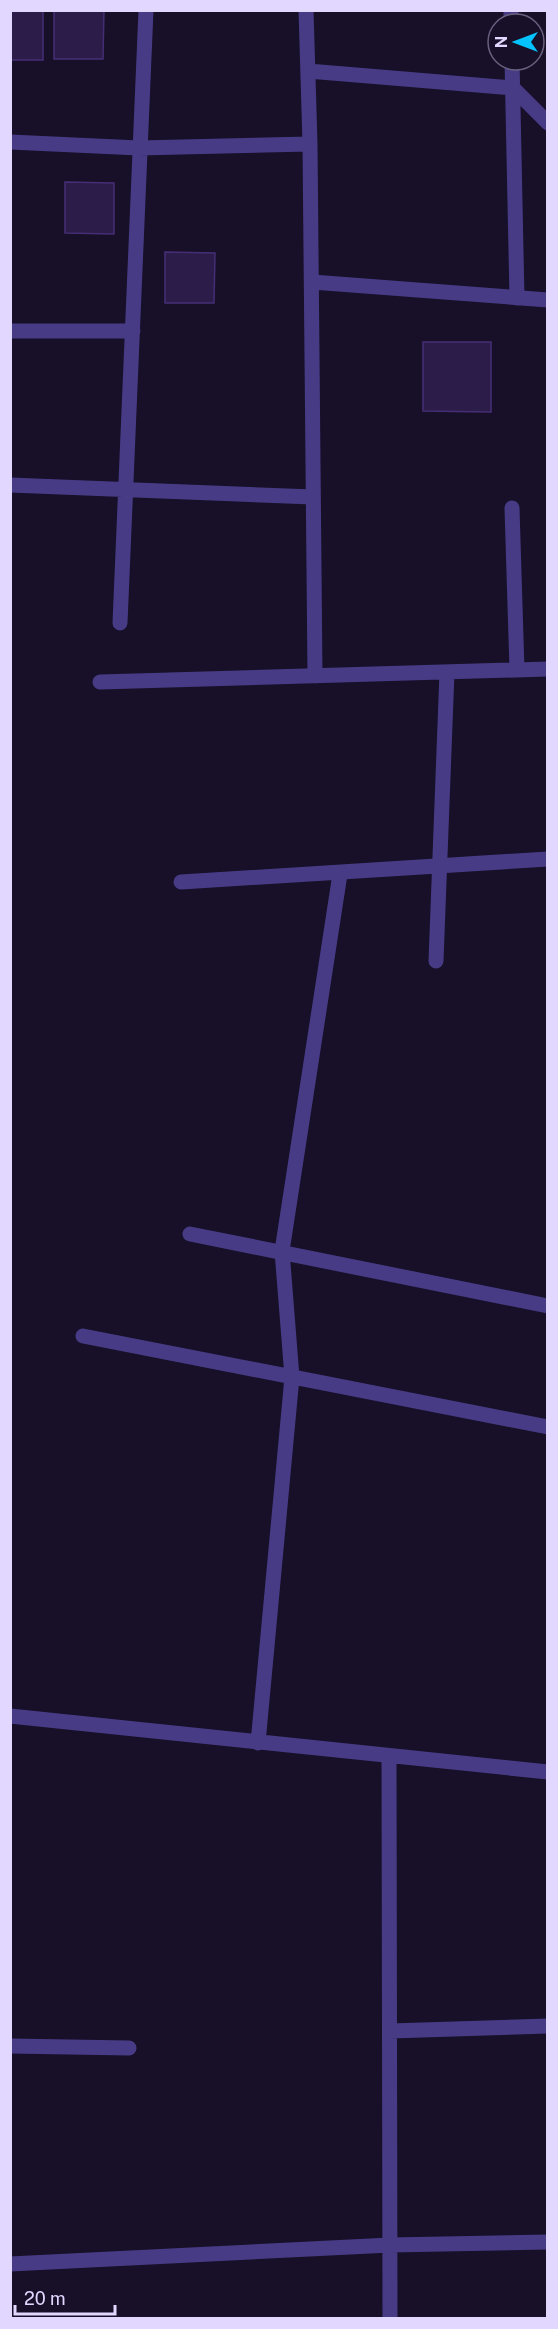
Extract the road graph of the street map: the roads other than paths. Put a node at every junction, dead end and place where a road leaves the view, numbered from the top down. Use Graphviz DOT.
graph roads {
  1 [pos="147,10"];
  2 [pos="306,10"];
  3 [pos="308,72"];
  4 [pos="512,72"];
  5 [pos="513,88"];
  6 [pos="548,123"];
  7 [pos="10,142"];
  8 [pos="310,144"];
  9 [pos="140,148"];
  10 [pos="312,282"];
  11 [pos="517,298"];
  12 [pos="548,300"];
  13 [pos="10,331"];
  14 [pos="133,331"];
  15 [pos="10,485"];
  16 [pos="126,490"];
  17 [pos="313,496"];
  18 [pos="512,508"];
  19 [pos="120,623"];
  20 [pos="548,669"];
  21 [pos="517,670"];
  22 [pos="447,672"];
  23 [pos="315,676"];
  24 [pos="100,682"];
  25 [pos="548,859"];
  26 [pos="439,867"];
  27 [pos="340,874"];
  28 [pos="181,882"];
  29 [pos="436,961"];
  30 [pos="190,1234"];
  31 [pos="282,1251"];
  32 [pos="548,1305"];
  33 [pos="83,1336"];
  34 [pos="292,1377"];
  35 [pos="548,1427"];
  36 [pos="10,1716"];
  37 [pos="258,1743"];
  38 [pos="389,1756"];
  39 [pos="548,1772"];
  40 [pos="548,2026"];
  41 [pos="390,2031"];
  42 [pos="10,2046"];
  43 [pos="129,2048"];
  44 [pos="548,2242"];
  45 [pos="390,2245"];
  46 [pos="10,2264"];
  47 [pos="390,2319"];
  1 -- 9 [label="street"];
  2 -- 3 [label="street"];
  3 -- 5 [label="street"];
  3 -- 8 [label="street"];
  4 -- 5 [label="street"];
  5 -- 6 [label="street"];
  5 -- 11 [label="street"];
  7 -- 9 [label="street"];
  8 -- 9 [label="street"];
  8 -- 10 [label="street"];
  9 -- 14 [label="street"];
  10 -- 11 [label="street"];
  10 -- 17 [label="street"];
  11 -- 12 [label="street"];
  13 -- 14 [label="street"];
  14 -- 16 [label="street"];
  15 -- 16 [label="street"];
  16 -- 17 [label="street"];
  16 -- 19 [label="street"];
  17 -- 23 [label="street"];
  18 -- 21 [label="street"];
  20 -- 21 [label="street"];
  21 -- 22 [label="street"];
  22 -- 23 [label="street"];
  22 -- 26 [label="street"];
  23 -- 24 [label="street"];
  25 -- 26 [label="street"];
  26 -- 27 [label="street"];
  26 -- 29 [label="street"];
  27 -- 28 [label="street"];
  27 -- 31 [label="street"];
  30 -- 31 [label="street"];
  31 -- 32 [label="street"];
  31 -- 34 [label="street"];
  33 -- 34 [label="street"];
  34 -- 35 [label="street"];
  34 -- 37 [label="street"];
  36 -- 37 [label="street"];
  37 -- 38 [label="street"];
  38 -- 39 [label="street"];
  38 -- 41 [label="street"];
  40 -- 41 [label="street"];
  41 -- 45 [label="street"];
  42 -- 43 [label="street"];
  44 -- 45 [label="street"];
  45 -- 46 [label="street"];
  45 -- 47 [label="street"];
}
